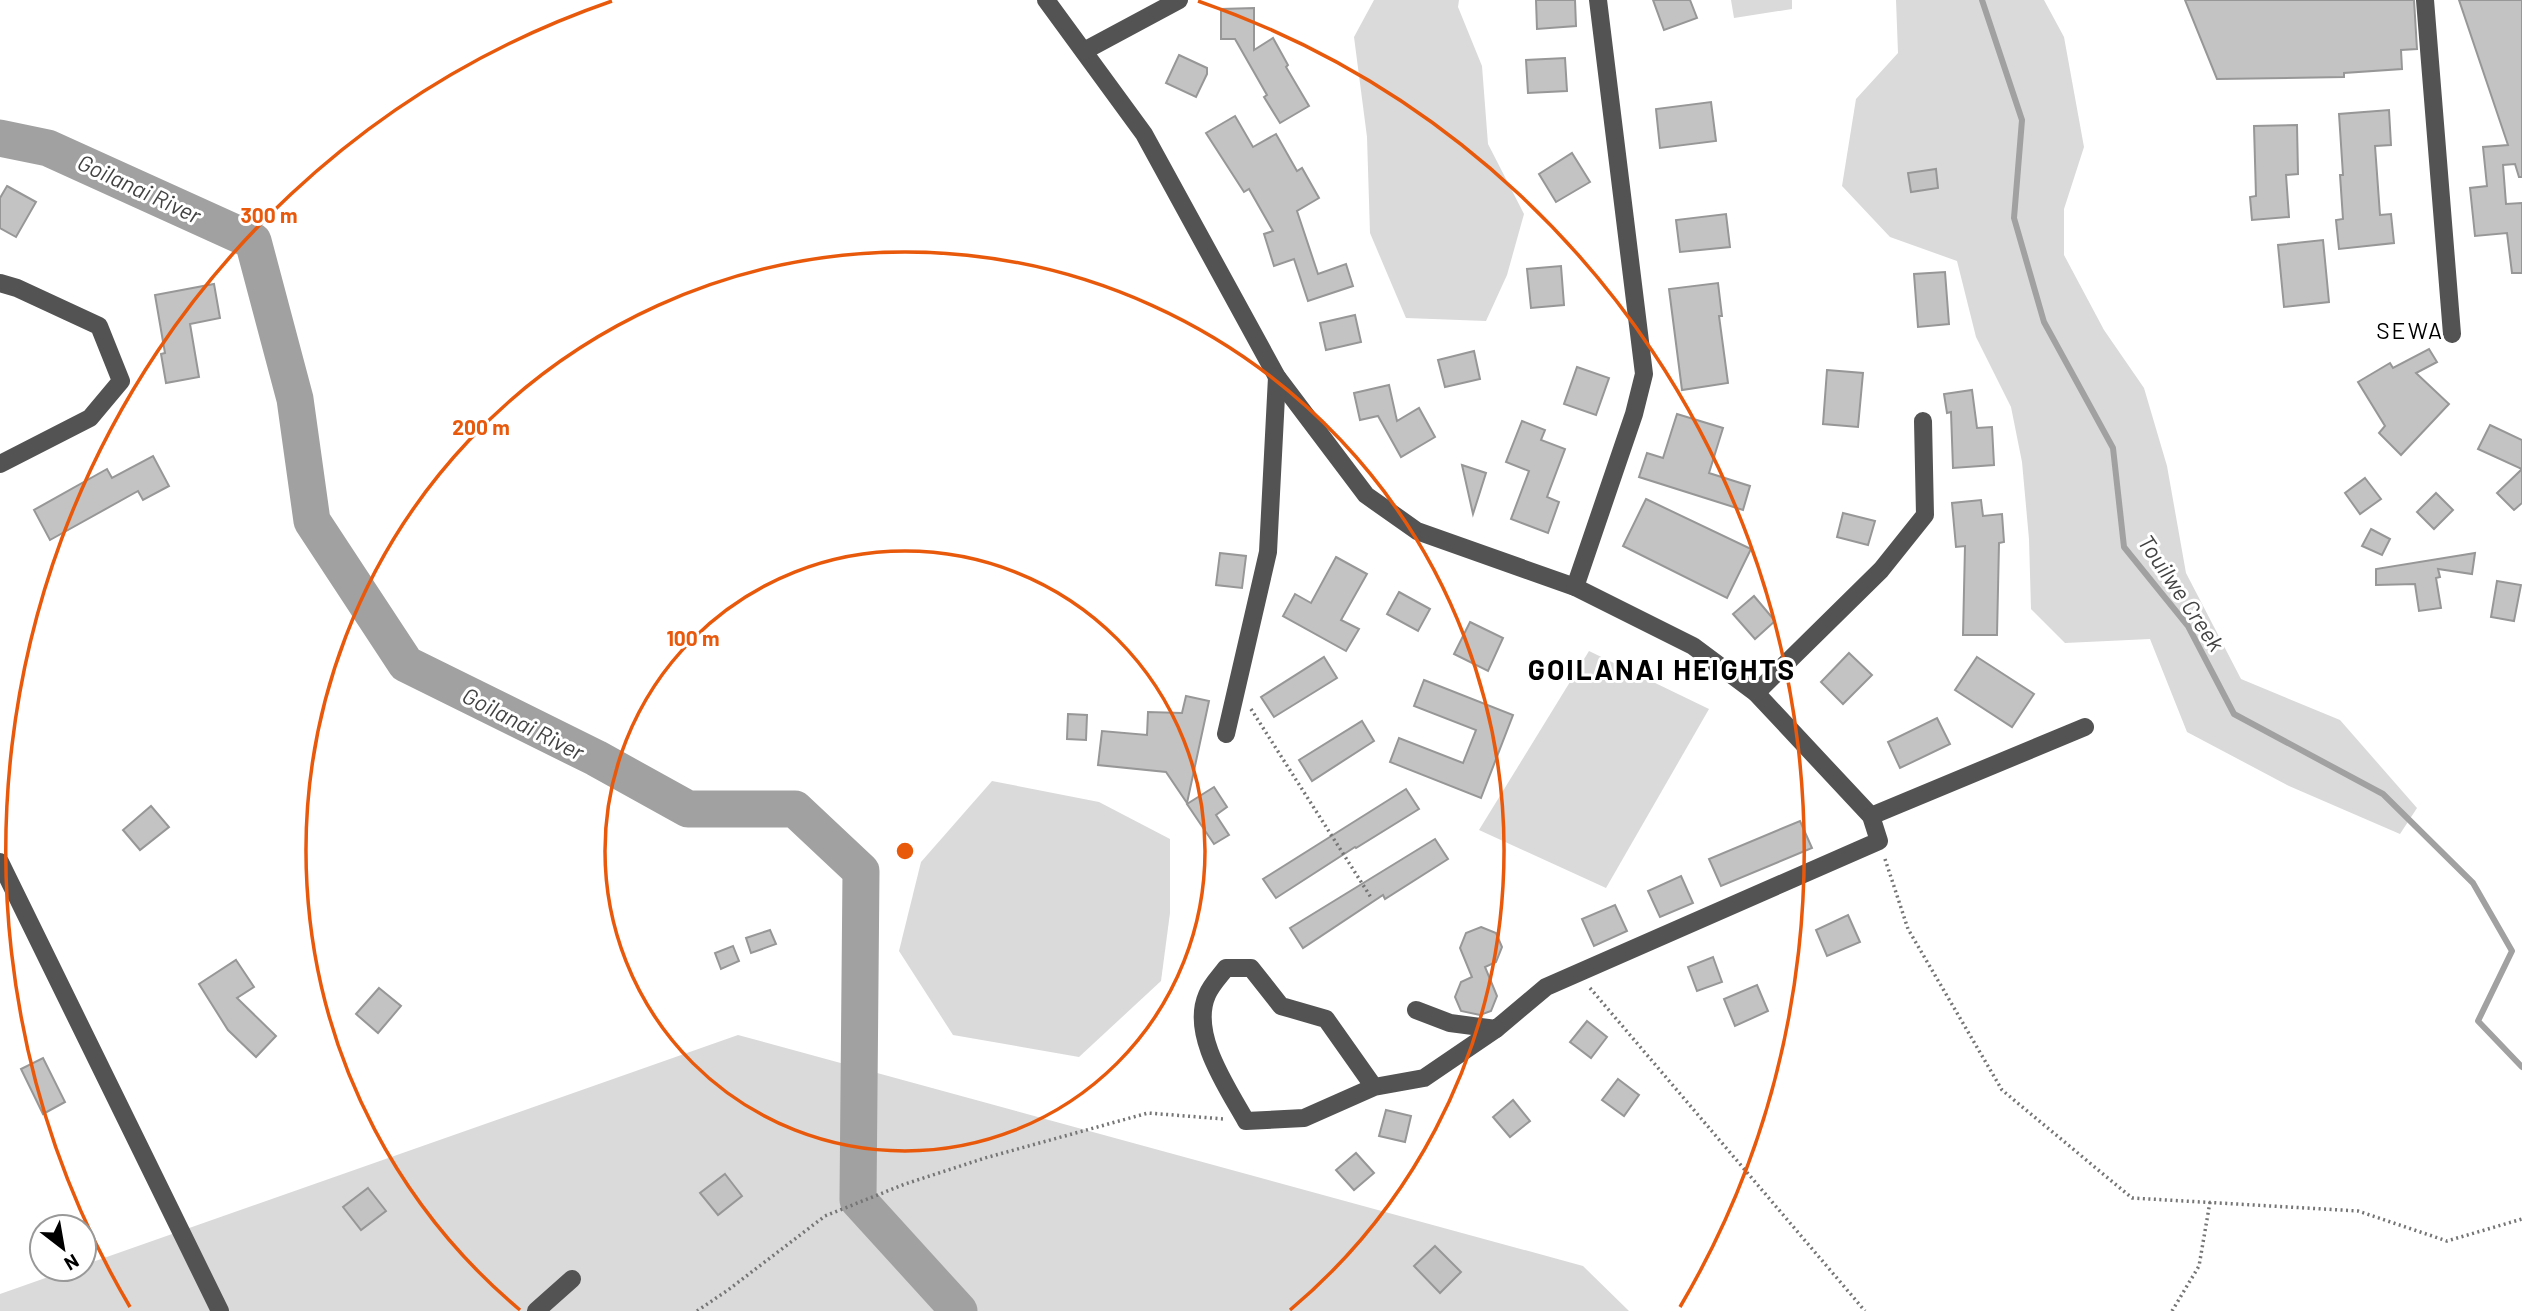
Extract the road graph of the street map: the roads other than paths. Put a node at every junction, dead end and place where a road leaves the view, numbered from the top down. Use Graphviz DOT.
graph roads {
  1 [pos="1046,0"];
  2 [pos="1179,0"];
  3 [pos="1598,0"];
  4 [pos="2425,0"];
  5 [pos="1084,51"];
  6 [pos="0,283"];
  7 [pos="2452,334"];
  8 [pos="1277,377"];
  9 [pos="1923,421"];
  10 [pos="0,464"];
  11 [pos="1574,587"];
  12 [pos="1756,693"];
  13 [pos="2085,727"];
  14 [pos="1226,734"];
  15 [pos="1871,816"];
  16 [pos="0,862"];
  17 [pos="1416,1010"];
  18 [pos="1496,1029"];
  19 [pos="1374,1087"];
  20 [pos="572,1279"];
  21 [pos="220,1311"];
  22 [pos="536,1311"];
  1 -- 5 [label="street"];
  2 -- 5 [label="street"];
  3 -- 11 [label="street"];
  4 -- 7 [label="street"];
  5 -- 8 [label="street"];
  6 -- 10 [label="street"];
  8 -- 11 [label="street"];
  8 -- 14 [label="street"];
  9 -- 12 [label="street"];
  11 -- 12 [label="street"];
  12 -- 15 [label="street"];
  13 -- 15 [label="street"];
  15 -- 18 [label="street"];
  16 -- 21 [label="street"];
  17 -- 18 [label="street"];
  18 -- 19 [label="street"];
  19 -- 19 [label="street"];
  20 -- 22 [label="street"];
}
